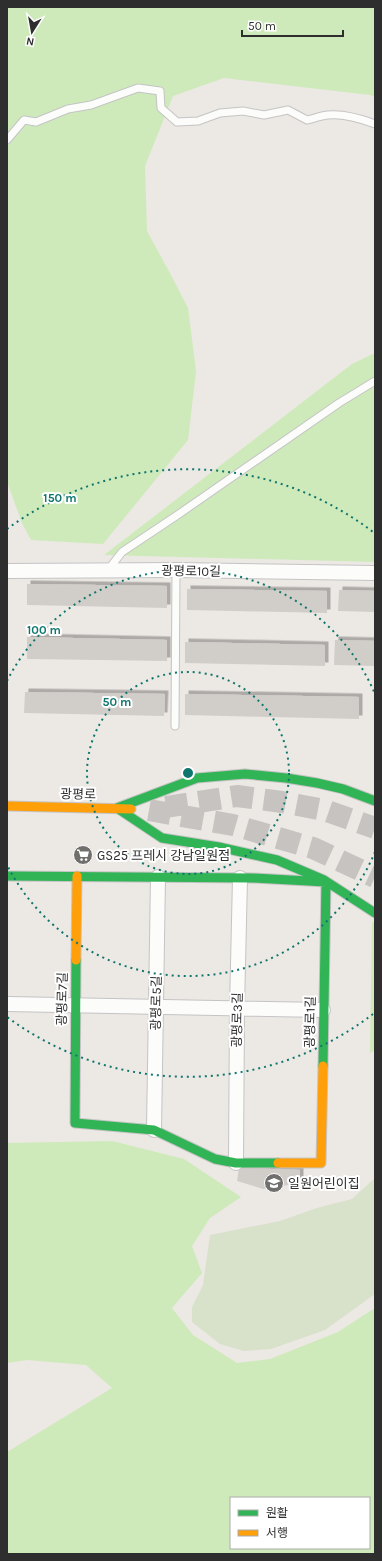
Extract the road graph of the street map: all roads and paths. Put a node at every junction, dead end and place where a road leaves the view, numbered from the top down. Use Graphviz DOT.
graph roads {
  1 [pos="375,124"];
  2 [pos="7,140"];
  3 [pos="375,381"];
  4 [pos="108,570"];
  5 [pos="176,570"];
  6 [pos="7,571"];
  7 [pos="375,573"];
  8 [pos="175,726"];
  9 [pos="375,801"];
  10 [pos="7,806"];
  11 [pos="117,808"];
  12 [pos="141,809"];
  13 [pos="7,876"];
  14 [pos="77,876"];
  15 [pos="158,877"];
  16 [pos="240,878"];
  17 [pos="375,913"];
  18 [pos="7,1004"];
  19 [pos="75,1005"];
  20 [pos="156,1007"];
  21 [pos="237,1008"];
  22 [pos="323,1010"];
  23 [pos="154,1130"];
  24 [pos="236,1163"];
  1 -- 2 [label="lane"];
  3 -- 4 [label="lane"];
  4 -- 5 [label="street, 광평로10길"];
  4 -- 6 [label="street, 광평로10길"];
  5 -- 7 [label="street, 광평로10길"];
  5 -- 8 [label="lane"];
  9 -- 11 [label="street"];
  10 -- 11 [label="street, 광평로"];
  11 -- 12 [label="street, 광평로"];
  11 -- 17 [label="street"];
  13 -- 14 [label="street"];
  14 -- 15 [label="street"];
  14 -- 19 [label="street, 광평로7길"];
  15 -- 16 [label="street"];
  15 -- 20 [label="street, 광평로5길"];
  16 -- 21 [label="street, 광평로3길"];
  16 -- 22 [label="street, 광평로1길"];
  18 -- 19 [label="street"];
  19 -- 20 [label="street"];
  19 -- 23 [label="street, 광평로7길"];
  20 -- 21 [label="street"];
  20 -- 23 [label="street, 광평로5길"];
  21 -- 22 [label="street"];
  21 -- 24 [label="street, 광평로3길"];
  22 -- 24 [label="street, 광평로1길"];
  23 -- 24 [label="street"];
}
